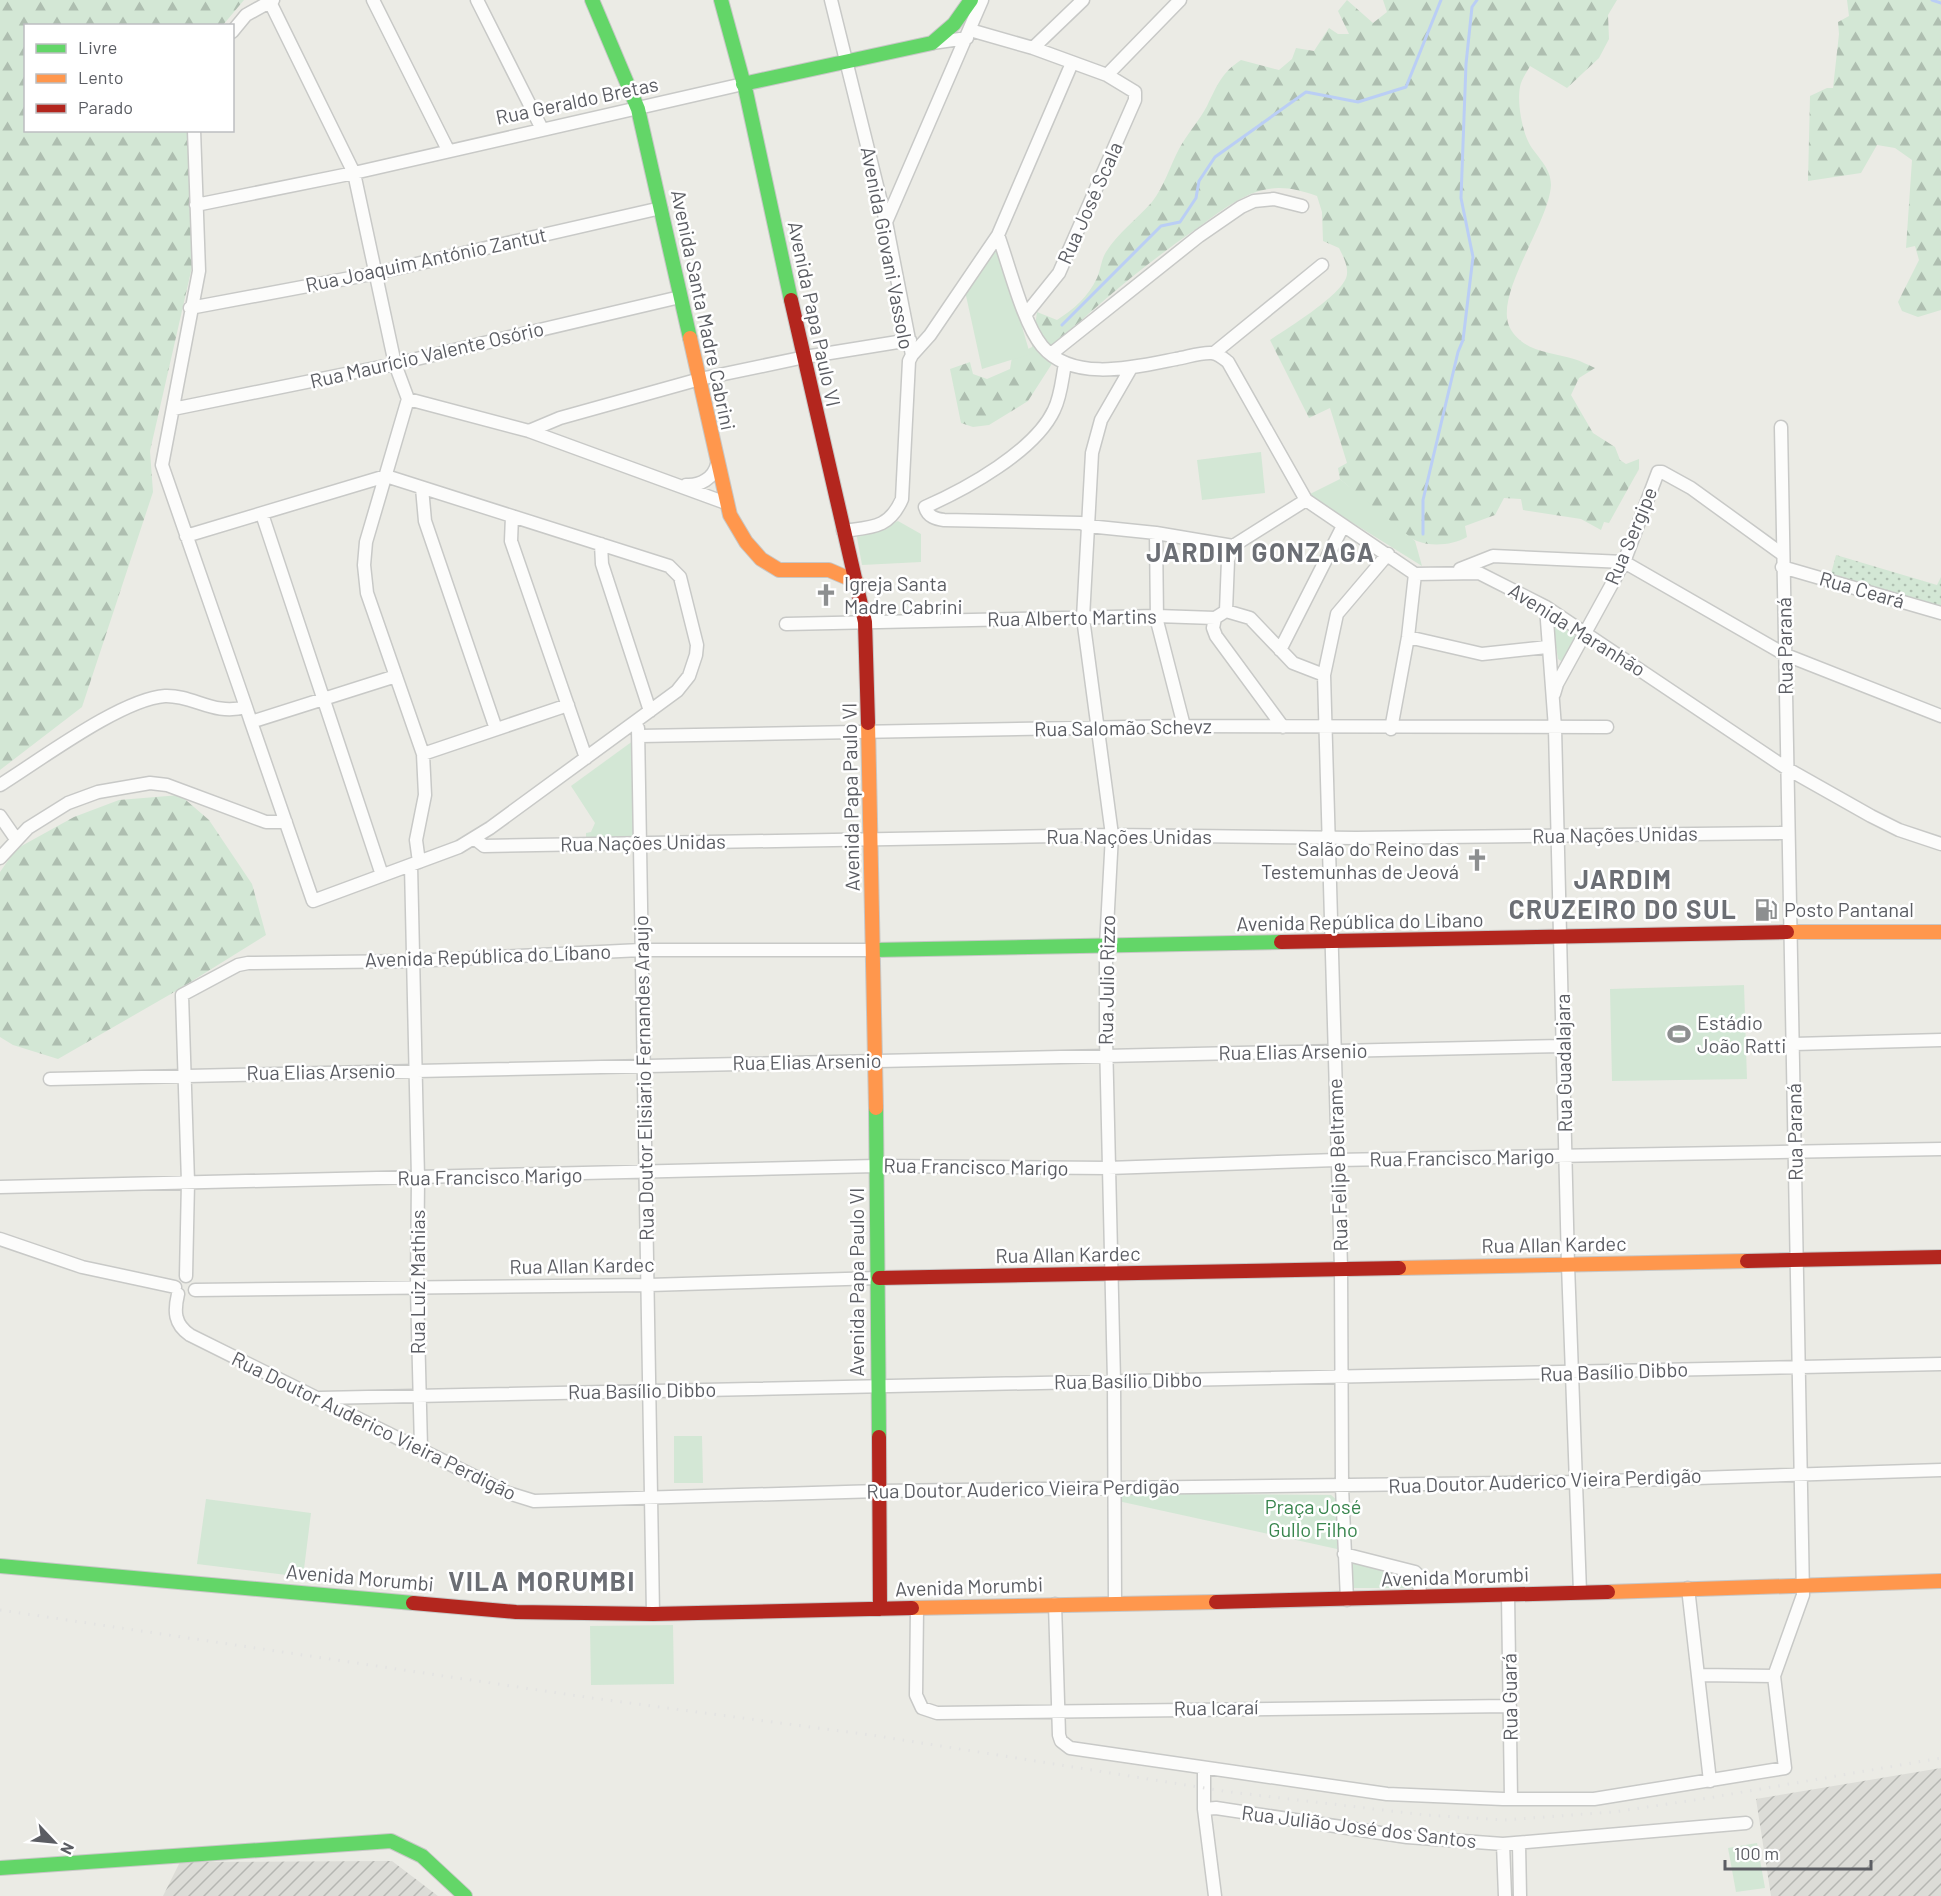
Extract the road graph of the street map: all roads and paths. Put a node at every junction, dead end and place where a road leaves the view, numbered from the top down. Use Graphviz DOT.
graph roads {
  1 [pos="373,0"];
  2 [pos="477,0"];
  3 [pos="592,0"];
  4 [pos="721,0"];
  5 [pos="831,0"];
  6 [pos="970,0"];
  7 [pos="982,0"];
  8 [pos="1083,0"];
  9 [pos="1180,0"];
  10 [pos="272,1"];
  11 [pos="954,24"];
  12 [pos="234,30"];
  13 [pos="969,34"];
  14 [pos="932,43"];
  15 [pos="1033,48"];
  16 [pos="846,60"];
  17 [pos="1072,63"];
  18 [pos="1107,75"];
  19 [pos="743,84"];
  20 [pos="1129,86"];
  21 [pos="638,109"];
  22 [pos="542,129"];
  23 [pos="194,132"];
  24 [pos="448,150"];
  25 [pos="354,173"];
  26 [pos="196,206"];
  27 [pos="1302,207"];
  28 [pos="661,208"];
  29 [pos="886,222"];
  30 [pos="998,235"];
  31 [pos="1322,265"];
  32 [pos="377,273"];
  33 [pos="680,297"];
  34 [pos="190,308"];
  35 [pos="1026,314"];
  36 [pos="910,340"];
  37 [pos="1214,353"];
  38 [pos="1051,354"];
  39 [pos="912,356"];
  40 [pos="805,357"];
  41 [pos="395,364"];
  42 [pos="1065,364"];
  43 [pos="1131,368"];
  44 [pos="700,379"];
  45 [pos="408,399"];
  46 [pos="173,409"];
  47 [pos="1781,427"];
  48 [pos="530,430"];
  49 [pos="717,464"];
  50 [pos="386,476"];
  51 [pos="679,485"];
  52 [pos="422,488"];
  53 [pos="1306,500"];
  54 [pos="726,503"];
  55 [pos="262,514"];
  56 [pos="512,516"];
  57 [pos="1343,525"];
  58 [pos="1088,526"];
  59 [pos="843,531"];
  60 [pos="1156,533"];
  61 [pos="186,536"];
  62 [pos="601,544"];
  63 [pos="1233,546"];
  64 [pos="1388,554"];
  65 [pos="1782,554"];
  66 [pos="1624,562"];
  67 [pos="825,567"];
  68 [pos="1782,567"];
  69 [pos="1455,572"];
  70 [pos="1415,574"];
  71 [pos="857,582"];
  72 [pos="1546,607"];
  73 [pos="1941,613"];
  74 [pos="1220,614"];
  75 [pos="1157,616"];
  76 [pos="1083,618"];
  77 [pos="865,622"];
  78 [pos="786,624"];
  79 [pos="1585,633"];
  80 [pos="1408,637"];
  81 [pos="1548,647"];
  82 [pos="1280,650"];
  83 [pos="1786,655"];
  84 [pos="1324,675"];
  85 [pos="396,676"];
  86 [pos="1554,695"];
  87 [pos="323,699"];
  88 [pos="568,705"];
  89 [pos="246,707"];
  90 [pos="650,711"];
  91 [pos="1941,716"];
  92 [pos="251,722"];
  93 [pos="636,722"];
  94 [pos="1184,726"];
  95 [pos="1283,727"];
  96 [pos="1100,728"];
  97 [pos="1555,728"];
  98 [pos="1607,728"];
  99 [pos="496,729"];
  100 [pos="1325,729"];
  101 [pos="1391,729"];
  102 [pos="869,731"];
  103 [pos="640,735"];
  104 [pos="423,754"];
  105 [pos="586,758"];
  106 [pos="1786,768"];
  107 [pos="0,785"];
  108 [pos="0,816"];
  109 [pos="286,822"];
  110 [pos="1787,833"];
  111 [pos="1113,835"];
  112 [pos="1559,836"];
  113 [pos="474,838"];
  114 [pos="1329,838"];
  115 [pos="16,839"];
  116 [pos="872,840"];
  117 [pos="642,843"];
  118 [pos="1941,844"];
  119 [pos="0,858"];
  120 [pos="415,863"];
  121 [pos="382,875"];
  122 [pos="1941,930"];
  123 [pos="1792,932"];
  124 [pos="1562,937"];
  125 [pos="1332,942"];
  126 [pos="1106,946"];
  127 [pos="640,950"];
  128 [pos="874,950"];
  129 [pos="412,961"];
  130 [pos="1941,1040"];
  131 [pos="1794,1044"];
  132 [pos="1563,1046"];
  133 [pos="1335,1051"];
  134 [pos="1106,1056"];
  135 [pos="876,1061"];
  136 [pos="643,1064"];
  137 [pos="416,1070"];
  138 [pos="184,1075"];
  139 [pos="50,1079"];
  140 [pos="1941,1149"];
  141 [pos="1795,1151"];
  142 [pos="1566,1157"];
  143 [pos="1336,1160"];
  144 [pos="876,1166"];
  145 [pos="1108,1168"];
  146 [pos="645,1173"];
  147 [pos="418,1178"];
  148 [pos="188,1182"];
  149 [pos="5,1186"];
  150 [pos="0,1239"];
  151 [pos="1941,1257"];
  152 [pos="1797,1260"];
  153 [pos="1568,1265"];
  154 [pos="1341,1268"];
  155 [pos="1111,1273"];
  156 [pos="186,1276"];
  157 [pos="879,1278"];
  158 [pos="649,1285"];
  159 [pos="417,1288"];
  160 [pos="177,1290"];
  161 [pos="195,1290"];
  162 [pos="1941,1364"];
  163 [pos="1800,1367"];
  164 [pos="1573,1374"];
  165 [pos="1341,1377"];
  166 [pos="1114,1381"];
  167 [pos="878,1386"];
  168 [pos="649,1392"];
  169 [pos="418,1395"];
  170 [pos="316,1398"];
  171 [pos="421,1448"];
  172 [pos="1941,1470"];
  173 [pos="1802,1474"];
  174 [pos="1576,1482"];
  175 [pos="1342,1486"];
  176 [pos="1114,1488"];
  177 [pos="879,1491"];
  178 [pos="652,1497"];
  179 [pos="1344,1554"];
  180 [pos="0,1566"];
  181 [pos="1941,1581"];
  182 [pos="1802,1585"];
  183 [pos="1688,1588"];
  184 [pos="1580,1592"];
  185 [pos="1508,1594"];
  186 [pos="1420,1596"];
  187 [pos="1347,1600"];
  188 [pos="1115,1603"];
  189 [pos="1055,1604"];
  190 [pos="917,1608"];
  191 [pos="880,1609"];
  192 [pos="653,1614"];
  193 [pos="1698,1675"];
  194 [pos="1774,1676"];
  195 [pos="1510,1706"];
  196 [pos="1058,1710"];
  197 [pos="1204,1769"];
  198 [pos="1710,1781"];
  199 [pos="1511,1799"];
  200 [pos="1204,1809"];
  201 [pos="1746,1823"];
  202 [pos="1503,1844"];
  203 [pos="1519,1844"];
  204 [pos="0,1868"];
  205 [pos="465,1896"];
  206 [pos="1215,1896"];
  207 [pos="1505,1896"];
  208 [pos="1520,1896"];
  1 -- 24 [label="street"];
  2 -- 22 [label="street"];
  3 -- 21 [label="main road, Avenida Santa Madre Cabrini"];
  4 -- 19 [label="main road, Avenida Papa Paulo VI"];
  5 -- 16 [label="street, Avenida Giovani Vassolo"];
  6 -- 11 [label="main road"];
  7 -- 11 [label="street"];
  7 -- 13 [label="street"];
  8 -- 15 [label="street"];
  9 -- 18 [label="street"];
  10 -- 12 [label="street"];
  10 -- 25 [label="street"];
  11 -- 14 [label="main road"];
  13 -- 14 [label="street, Rua Geraldo Bretas"];
  13 -- 15 [label="street, Rua Geraldo Bretas"];
  13 -- 29 [label="street"];
  14 -- 16 [label="main road, Rua Geraldo Bretas"];
  15 -- 17 [label="street, Rua Geraldo Bretas"];
  16 -- 19 [label="main road, Rua Geraldo Bretas"];
  16 -- 29 [label="street, Avenida Giovani Vassolo"];
  17 -- 18 [label="street, Rua Geraldo Bretas"];
  17 -- 30 [label="street"];
  18 -- 20 [label="street, Rua Geraldo Bretas"];
  19 -- 21 [label="street, Rua Geraldo Bretas"];
  19 -- 40 [label="main road, Avenida Papa Paulo VI"];
  20 -- 35 [label="street, Rua José Scala"];
  21 -- 22 [label="street, Rua Geraldo Bretas"];
  21 -- 28 [label="main road, Avenida Santa Madre Cabrini"];
  22 -- 24 [label="street, Rua Geraldo Bretas"];
  23 -- 26 [label="street"];
  24 -- 25 [label="street, Rua Geraldo Bretas"];
  25 -- 26 [label="street, Rua Geraldo Bretas"];
  25 -- 32 [label="street"];
  26 -- 34 [label="street"];
  27 -- 38 [label="street"];
  28 -- 32 [label="street, Rua Joaquim António Zantut"];
  28 -- 33 [label="main road, Avenida Santa Madre Cabrini"];
  29 -- 36 [label="street, Avenida Giovani Vassolo"];
  30 -- 35 [label="street"];
  30 -- 39 [label="street"];
  31 -- 37 [label="street"];
  32 -- 34 [label="street, Rua Joaquim António Zantut"];
  32 -- 41 [label="street"];
  33 -- 41 [label="street, Rua Maurício Valente Osório"];
  33 -- 44 [label="main road, Avenida Santa Madre Cabrini"];
  34 -- 46 [label="street"];
  35 -- 38 [label="street"];
  36 -- 39 [label="street, Avenida Giovani Vassolo"];
  36 -- 40 [label="street"];
  37 -- 43 [label="street"];
  37 -- 53 [label="street"];
  38 -- 42 [label="street"];
  39 -- 59 [label="street, Avenida Giovani Vassolo"];
  40 -- 44 [label="street"];
  40 -- 59 [label="main road, Avenida Papa Paulo VI"];
  41 -- 45 [label="street"];
  41 -- 46 [label="street, Rua Maurício Valente Osório"];
  42 -- 43 [label="street"];
  42 -- 58 [label="street"];
  43 -- 58 [label="street, Rua Julio Rizzo"];
  44 -- 48 [label="street"];
  44 -- 49 [label="main road, Avenida Santa Madre Cabrini"];
  45 -- 48 [label="street"];
  45 -- 50 [label="street, Rua Luiz Mathias"];
  46 -- 61 [label="street"];
  47 -- 65 [label="street, Rua Paraná"];
  48 -- 51 [label="street"];
  49 -- 51 [label="street"];
  49 -- 54 [label="main road, Avenida Santa Madre Cabrini"];
  50 -- 52 [label="street"];
  50 -- 55 [label="street"];
  50 -- 85 [label="street, Rua Luiz Mathias"];
  51 -- 54 [label="street"];
  52 -- 56 [label="street"];
  52 -- 99 [label="street"];
  53 -- 57 [label="street"];
  53 -- 63 [label="street"];
  54 -- 67 [label="main road, Avenida Santa Madre Cabrini"];
  55 -- 61 [label="street"];
  55 -- 87 [label="street"];
  56 -- 62 [label="street"];
  56 -- 88 [label="street"];
  57 -- 64 [label="street"];
  57 -- 82 [label="street"];
  58 -- 60 [label="street"];
  58 -- 76 [label="street, Rua Julio Rizzo"];
  59 -- 67 [label="main road"];
  59 -- 71 [label="main road, Avenida Papa Paulo VI"];
  60 -- 63 [label="street"];
  60 -- 75 [label="street"];
  61 -- 89 [label="street"];
  62 -- 90 [label="street"];
  62 -- 90 [label="street"];
  63 -- 74 [label="street"];
  64 -- 70 [label="street"];
  64 -- 84 [label="street, Rua Felipe Beltrame"];
  65 -- 66 [label="street, Rua Sergipe"];
  65 -- 68 [label="street, Rua Paraná"];
  66 -- 69 [label="street"];
  66 -- 79 [label="street, Rua Sergipe"];
  66 -- 83 [label="street"];
  67 -- 71 [label="main road"];
  68 -- 73 [label="street, Rua Ceará"];
  68 -- 83 [label="street, Rua Paraná"];
  69 -- 70 [label="street, Avenida Maranhão"];
  69 -- 72 [label="street, Avenida Maranhão"];
  70 -- 80 [label="street"];
  71 -- 77 [label="main road, Avenida Papa Paulo VI"];
  72 -- 79 [label="street, Avenida Maranhão"];
  72 -- 81 [label="street, Rua Guadalajara"];
  74 -- 75 [label="street, Rua Alberto Martins"];
  74 -- 82 [label="street, Rua Alberto Martins"];
  74 -- 95 [label="street"];
  75 -- 76 [label="street, Rua Alberto Martins"];
  75 -- 94 [label="street"];
  76 -- 77 [label="street, Rua Alberto Martins"];
  76 -- 96 [label="street, Rua Julio Rizzo"];
  77 -- 78 [label="street, Rua Alberto Martins"];
  77 -- 102 [label="main road, Avenida Papa Paulo VI"];
  79 -- 86 [label="street, Rua Sergipe"];
  79 -- 106 [label="street, Avenida Maranhão"];
  80 -- 81 [label="street"];
  80 -- 101 [label="street"];
  81 -- 86 [label="street, Rua Guadalajara"];
  82 -- 84 [label="street, Rua Alberto Martins"];
  83 -- 91 [label="street"];
  83 -- 106 [label="street, Rua Paraná"];
  84 -- 100 [label="street, Rua Felipe Beltrame"];
  85 -- 87 [label="street"];
  85 -- 104 [label="street, Rua Luiz Mathias"];
  86 -- 97 [label="street, Rua Guadalajara"];
  87 -- 92 [label="street"];
  87 -- 121 [label="street"];
  88 -- 99 [label="street"];
  88 -- 105 [label="street"];
  89 -- 92 [label="street"];
  89 -- 107 [label="street"];
  90 -- 93 [label="street"];
  92 -- 109 [label="street"];
  93 -- 103 [label="street, Rua Doutor Elisiario Fernandes Araujo"];
  93 -- 105 [label="street"];
  94 -- 95 [label="street, Rua Salomão Schevz"];
  94 -- 96 [label="street, Rua Salomão Schevz"];
  95 -- 100 [label="street, Rua Salomão Schevz"];
  96 -- 102 [label="street, Rua Salomão Schevz"];
  96 -- 111 [label="street, Rua Julio Rizzo"];
  97 -- 98 [label="street, Rua Salomão Schevz"];
  97 -- 101 [label="street, Rua Salomão Schevz"];
  97 -- 112 [label="street, Rua Guadalajara"];
  99 -- 104 [label="street"];
  100 -- 101 [label="street, Rua Salomão Schevz"];
  100 -- 114 [label="street, Rua Felipe Beltrame"];
  102 -- 103 [label="street, Rua Salomão Schevz"];
  102 -- 116 [label="main road, Avenida Papa Paulo VI"];
  103 -- 117 [label="street, Rua Doutor Elisiario Fernandes Araujo"];
  104 -- 120 [label="street, Rua Luiz Mathias"];
  105 -- 113 [label="street"];
  106 -- 110 [label="street, Rua Paraná"];
  106 -- 118 [label="street, Avenida Maranhão"];
  108 -- 115 [label="street"];
  109 -- 115 [label="street"];
  109 -- 121 [label="street"];
  110 -- 112 [label="street, Rua Nações Unidas"];
  110 -- 123 [label="street, Rua Paraná"];
  111 -- 114 [label="street, Rua Nações Unidas"];
  111 -- 116 [label="street, Rua Nações Unidas"];
  111 -- 126 [label="street, Rua Julio Rizzo"];
  112 -- 114 [label="street, Rua Nações Unidas"];
  112 -- 124 [label="street, Rua Guadalajara"];
  113 -- 117 [label="street, Rua Nações Unidas"];
  113 -- 120 [label="street"];
  114 -- 125 [label="street, Rua Felipe Beltrame"];
  115 -- 119 [label="street"];
  116 -- 117 [label="street, Rua Nações Unidas"];
  116 -- 128 [label="main road, Avenida Papa Paulo VI"];
  117 -- 127 [label="street, Rua Doutor Elisiario Fernandes Araujo"];
  120 -- 121 [label="street"];
  120 -- 129 [label="street, Rua Luiz Mathias"];
  122 -- 123 [label="main road, Avenida República do Libano"];
  123 -- 124 [label="main road, Avenida República do Libano"];
  123 -- 131 [label="street, Rua Paraná"];
  124 -- 125 [label="main road, Avenida República do Libano"];
  124 -- 132 [label="street, Rua Guadalajara"];
  125 -- 126 [label="main road, Avenida República do Libano"];
  125 -- 133 [label="street, Rua Felipe Beltrame"];
  126 -- 128 [label="main road, Avenida República do Libano"];
  126 -- 134 [label="street, Rua Julio Rizzo"];
  127 -- 128 [label="street, Avenida República do Líbano"];
  127 -- 129 [label="street, Avenida República do Líbano"];
  127 -- 136 [label="street, Rua Doutor Elisiario Fernandes Araujo"];
  128 -- 135 [label="main road, Avenida Papa Paulo VI"];
  129 -- 137 [label="street, Rua Luiz Mathias"];
  129 -- 138 [label="street, Avenida República do Líbano"];
  130 -- 131 [label="street"];
  131 -- 141 [label="street, Rua Paraná"];
  132 -- 133 [label="street, Rua Elias Arsenio"];
  132 -- 142 [label="street, Rua Guadalajara"];
  133 -- 134 [label="street, Rua Elias Arsenio"];
  133 -- 143 [label="street, Rua Felipe Beltrame"];
  134 -- 135 [label="street, Rua Elias Arsenio"];
  134 -- 145 [label="street, Rua Julio Rizzo"];
  135 -- 136 [label="street, Rua Elias Arsenio"];
  135 -- 144 [label="main road, Avenida Papa Paulo VI"];
  136 -- 137 [label="street, Rua Elias Arsenio"];
  136 -- 146 [label="street, Rua Doutor Elisiario Fernandes Araujo"];
  137 -- 138 [label="street, Rua Elias Arsenio"];
  137 -- 147 [label="street, Rua Luiz Mathias"];
  138 -- 139 [label="street, Rua Elias Arsenio"];
  138 -- 148 [label="street"];
  140 -- 141 [label="street, Rua Francisco Marigo"];
  141 -- 142 [label="street, Rua Francisco Marigo"];
  141 -- 152 [label="street, Rua Paraná"];
  142 -- 143 [label="street, Rua Francisco Marigo"];
  142 -- 153 [label="street, Rua Guadalajara"];
  143 -- 145 [label="street, Rua Francisco Marigo"];
  143 -- 154 [label="street, Rua Felipe Beltrame"];
  144 -- 145 [label="street, Rua Francisco Marigo"];
  144 -- 146 [label="street, Rua Francisco Marigo"];
  144 -- 157 [label="main road, Avenida Papa Paulo VI"];
  145 -- 155 [label="street, Rua Julio Rizzo"];
  146 -- 147 [label="street, Rua Francisco Marigo"];
  146 -- 158 [label="street, Rua Doutor Elisiario Fernandes Araujo"];
  147 -- 148 [label="street, Rua Francisco Marigo"];
  147 -- 159 [label="street, Rua Luiz Mathias"];
  148 -- 149 [label="street, Rua Francisco Marigo"];
  148 -- 156 [label="street"];
  150 -- 160 [label="street"];
  151 -- 152 [label="main road, Rua Allan Kardec"];
  152 -- 153 [label="main road, Rua Allan Kardec"];
  152 -- 163 [label="street, Rua Paraná"];
  153 -- 154 [label="main road, Rua Allan Kardec"];
  153 -- 164 [label="street, Rua Guadalajara"];
  154 -- 155 [label="main road, Rua Allan Kardec"];
  154 -- 165 [label="street, Rua Felipe Beltrame"];
  155 -- 157 [label="main road, Rua Allan Kardec"];
  155 -- 166 [label="street, Rua Julio Rizzo"];
  156 -- 160 [label="street"];
  156 -- 161 [label="street"];
  157 -- 158 [label="street, Rua Allan Kardec"];
  157 -- 167 [label="main road, Avenida Papa Paulo VI"];
  158 -- 159 [label="street, Rua Allan Kardec"];
  158 -- 168 [label="street, Rua Doutor Elisiario Fernandes Araujo"];
  159 -- 161 [label="street, Rua Allan Kardec"];
  159 -- 169 [label="street, Rua Luiz Mathias"];
  160 -- 161 [label="street"];
  160 -- 170 [label="street, Rua Doutor Auderico Vieira Perdigão"];
  162 -- 163 [label="street, Rua Basílio Dibbo"];
  163 -- 164 [label="street, Rua Basílio Dibbo"];
  163 -- 173 [label="street, Rua Paraná"];
  164 -- 165 [label="street, Rua Basílio Dibbo"];
  164 -- 174 [label="street, Rua Guadalajara"];
  165 -- 166 [label="street, Rua Basílio Dibbo"];
  165 -- 175 [label="street, Rua Felipe Beltrame"];
  166 -- 167 [label="street, Rua Basílio Dibbo"];
  166 -- 176 [label="street, Rua Julio Rizzo"];
  167 -- 168 [label="street, Rua Basílio Dibbo"];
  167 -- 177 [label="main road, Avenida Papa Paulo VI"];
  168 -- 169 [label="street, Rua Basílio Dibbo"];
  168 -- 178 [label="street, Rua Doutor Elisiario Fernandes Araujo"];
  169 -- 170 [label="street, Rua Basílio Dibbo"];
  169 -- 171 [label="street, Rua Luiz Mathias"];
  170 -- 171 [label="street, Rua Doutor Auderico Vieira Perdigão"];
  171 -- 178 [label="street, Rua Doutor Auderico Vieira Perdigão"];
  172 -- 173 [label="street, Rua Doutor Auderico Vieira Perdigão"];
  173 -- 174 [label="street, Rua Doutor Auderico Vieira Perdigão"];
  173 -- 182 [label="street, Rua Paraná"];
  174 -- 175 [label="street, Rua Doutor Auderico Vieira Perdigão"];
  174 -- 184 [label="street, Rua Guadalajara"];
  175 -- 176 [label="street, Rua Doutor Auderico Vieira Perdigão"];
  175 -- 179 [label="street, Rua Felipe Beltrame"];
  176 -- 177 [label="street, Rua Doutor Auderico Vieira Perdigão"];
  176 -- 188 [label="street, Rua Julio Rizzo"];
  177 -- 178 [label="street, Rua Doutor Auderico Vieira Perdigão"];
  177 -- 191 [label="main road, Avenida Papa Paulo VI"];
  178 -- 192 [label="street, Rua Doutor Elisiario Fernandes Araujo"];
  179 -- 186 [label="street"];
  179 -- 187 [label="street, Rua Felipe Beltrame"];
  180 -- 192 [label="main road, Avenida Morumbi"];
  181 -- 182 [label="main road, Avenida Morumbi"];
  182 -- 183 [label="main road, Avenida Morumbi"];
  182 -- 194 [label="street, Rua Paraná"];
  183 -- 184 [label="main road, Avenida Morumbi"];
  183 -- 193 [label="street"];
  184 -- 185 [label="main road, Avenida Morumbi"];
  185 -- 186 [label="main road, Avenida Morumbi"];
  185 -- 195 [label="street, Rua Guará"];
  186 -- 187 [label="main road, Avenida Morumbi"];
  187 -- 188 [label="main road, Avenida Morumbi"];
  188 -- 189 [label="main road, Avenida Morumbi"];
  189 -- 190 [label="main road, Avenida Morumbi"];
  189 -- 196 [label="street"];
  190 -- 191 [label="main road, Avenida Morumbi"];
  190 -- 196 [label="street, Rua Icaraí"];
  191 -- 192 [label="main road, Avenida Morumbi"];
  193 -- 194 [label="street"];
  193 -- 198 [label="street"];
  194 -- 198 [label="street"];
  195 -- 196 [label="street, Rua Icaraí"];
  195 -- 199 [label="street, Rua Guará"];
  196 -- 197 [label="street"];
  197 -- 199 [label="street"];
  197 -- 200 [label="street"];
  198 -- 199 [label="street"];
  200 -- 202 [label="street, Rua Julião José dos Santos"];
  200 -- 206 [label="street"];
  201 -- 203 [label="street, Rua Julião José dos Santos"];
  202 -- 203 [label="street, Rua Julião José dos Santos"];
  202 -- 207 [label="street"];
  203 -- 208 [label="street"];
  204 -- 205 [label="main road"];
}
